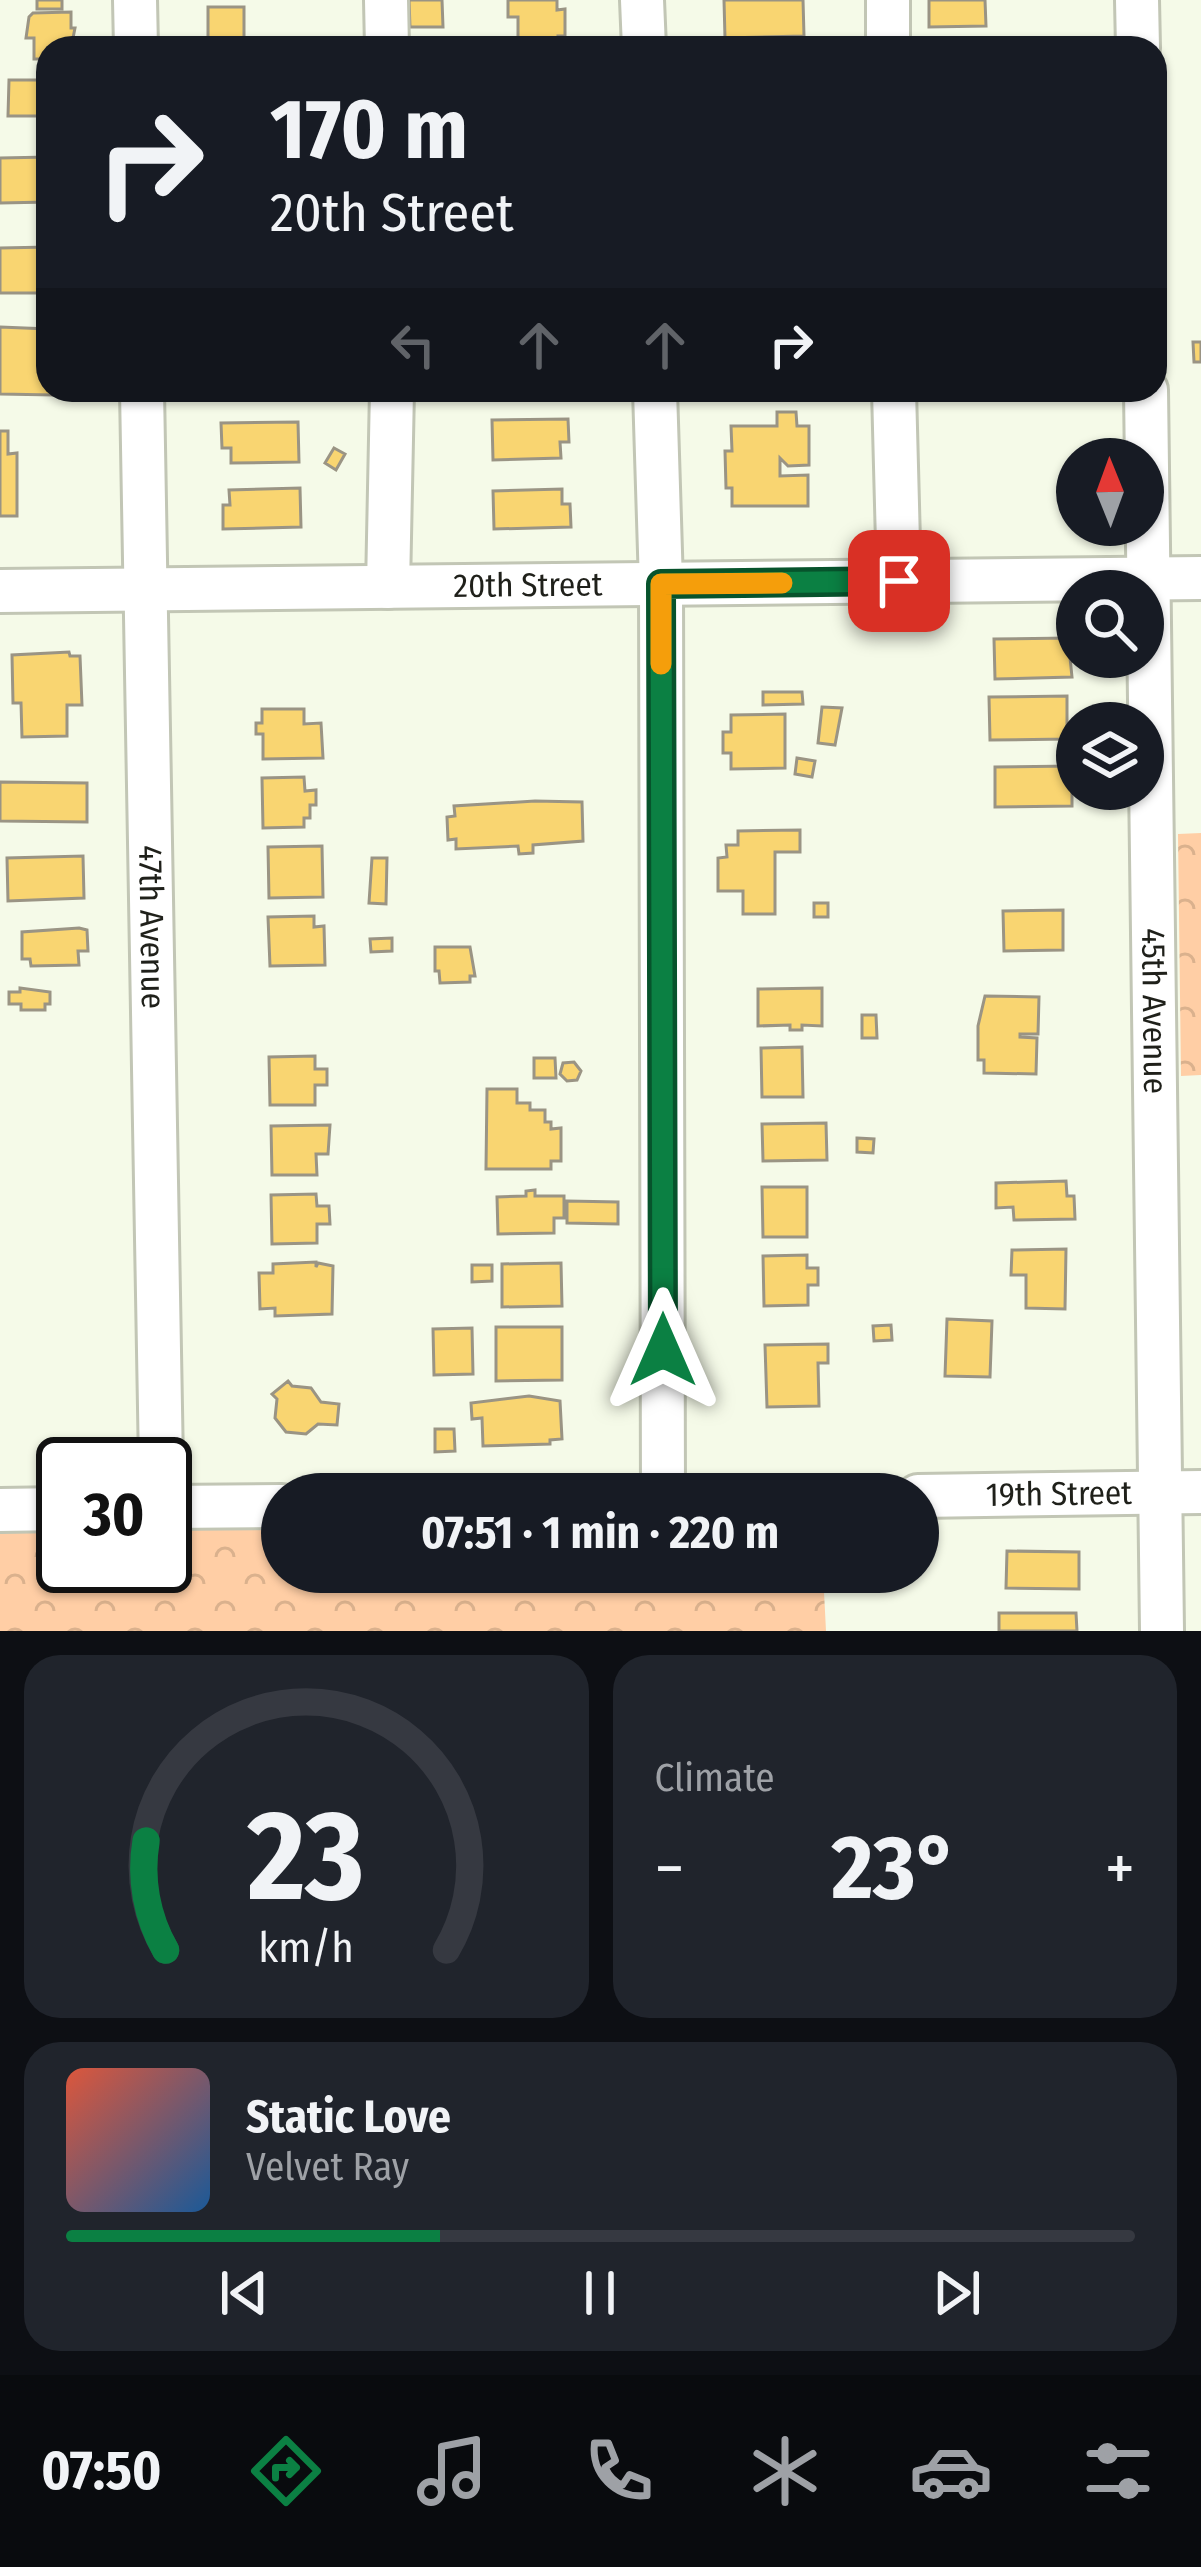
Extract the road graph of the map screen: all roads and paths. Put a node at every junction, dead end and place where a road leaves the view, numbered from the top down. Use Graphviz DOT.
graph roads {
  1 [pos="135,0"];
  2 [pos="386,0"];
  3 [pos="642,0"];
  4 [pos="888,0"];
  5 [pos="1137,0"];
  6 [pos="136,36"];
  7 [pos="387,36"];
  8 [pos="644,36"];
  9 [pos="888,36"];
  10 [pos="1138,36"];
  11 [pos="142,402"];
  12 [pos="392,402"];
  13 [pos="655,402"];
  14 [pos="894,402"];
  15 [pos="1146,402"];
  16 [pos="1150,570"];
  17 [pos="1201,578"];
  18 [pos="1164,579"];
  19 [pos="1056,580"];
  20 [pos="899,581"];
  21 [pos="661,584"];
  22 [pos="388,587"];
  23 [pos="146,590"];
  24 [pos="0,591"];
  25 [pos="1153,678"];
  26 [pos="161,1437"];
  27 [pos="663,1473"];
  28 [pos="1181,1492"];
  29 [pos="939,1496"];
  30 [pos="261,1506"];
  31 [pos="192,1508"];
  32 [pos="36,1509"];
  33 [pos="0,1510"];
  34 [pos="1162,1631"];
  1 -- 6 [label="street"];
  2 -- 7 [label="street"];
  3 -- 8 [label="street"];
  4 -- 9 [label="street"];
  5 -- 10 [label="street"];
  11 -- 23 [label="street, 47th Avenue"];
  12 -- 22 [label="street"];
  13 -- 21 [label="street"];
  14 -- 20 [label="street"];
  15 -- 16 [label="street, 45th Avenue"];
  17 -- 18 [label="street, 20th Street"];
  19 -- 20 [label="street, 20th Street"];
  20 -- 21 [label="street, 20th Street"];
  21 -- 22 [label="street, 20th Street"];
  21 -- 27 [label="street"];
  22 -- 23 [label="street, 20th Street"];
  23 -- 24 [label="street, 20th Street"];
  23 -- 26 [label="street, 47th Avenue"];
  25 -- 28 [label="street, 45th Avenue"];
  28 -- 29 [label="street, 19th Street"];
  28 -- 34 [label="street, 45th Avenue"];
  30 -- 31 [label="street"];
  32 -- 33 [label="street"];
}
